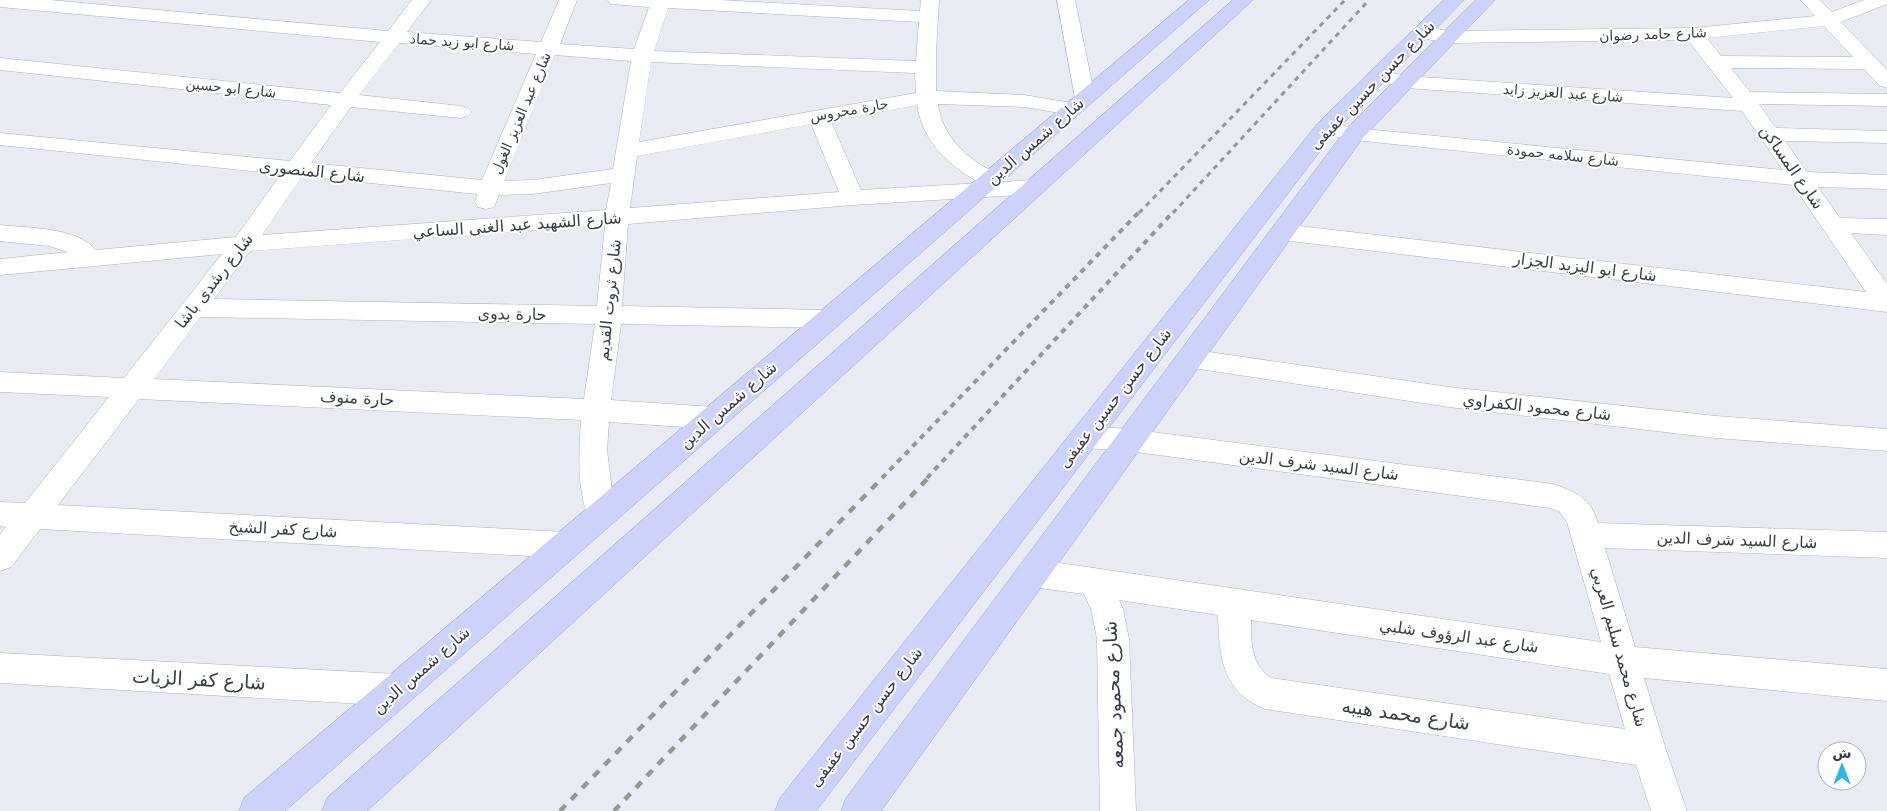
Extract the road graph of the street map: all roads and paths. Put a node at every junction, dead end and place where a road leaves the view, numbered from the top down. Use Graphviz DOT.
graph roads {
  1 [pos="422,0"];
  2 [pos="568,0"];
  3 [pos="617,0"];
  4 [pos="1066,0"];
  5 [pos="1200,0"];
  6 [pos="1244,0"];
  7 [pos="1455,0"];
  8 [pos="1486,0"];
  9 [pos="1810,0"];
  10 [pos="1880,0"];
  11 [pos="0,1"];
  12 [pos="660,1"];
  13 [pos="930,8"];
  14 [pos="1830,20"];
  15 [pos="1422,33"];
  16 [pos="1693,34"];
  17 [pos="393,37"];
  18 [pos="1450,37"];
  19 [pos="548,49"];
  20 [pos="642,56"];
  21 [pos="1716,62"];
  22 [pos="1870,63"];
  23 [pos="0,64"];
  24 [pos="925,67"];
  25 [pos="1379,76"];
  26 [pos="1406,82"];
  27 [pos="1887,82"];
  28 [pos="927,97"];
  29 [pos="345,100"];
  30 [pos="1887,100"];
  31 [pos="1746,101"];
  32 [pos="1079,104"];
  33 [pos="461,112"];
  34 [pos="818,116"];
  35 [pos="1326,128"];
  36 [pos="1354,134"];
  37 [pos="1769,134"];
  38 [pos="1887,137"];
  39 [pos="0,139"];
  40 [pos="626,162"];
  41 [pos="296,170"];
  42 [pos="1800,179"];
  43 [pos="1887,182"];
  44 [pos="985,184"];
  45 [pos="490,188"];
  46 [pos="1035,188"];
  47 [pos="853,198"];
  48 [pos="617,217"];
  49 [pos="1832,225"];
  50 [pos="1887,227"];
  51 [pos="478,228"];
  52 [pos="1282,232"];
  53 [pos="0,233"];
  54 [pos="244,244"];
  55 [pos="90,259"];
  56 [pos="0,267"];
  57 [pos="1878,278"];
  58 [pos="1887,303"];
  59 [pos="194,308"];
  60 [pos="609,316"];
  61 [pos="829,319"];
  62 [pos="1189,359"];
  63 [pos="0,382"];
  64 [pos="132,388"];
  65 [pos="596,410"];
  66 [pos="714,418"];
  67 [pos="1084,437"];
  68 [pos="1129,440"];
  69 [pos="1887,440"];
  70 [pos="1553,496"];
  71 [pos="0,514"];
  72 [pos="602,514"];
  73 [pos="32,516"];
  74 [pos="1586,535"];
  75 [pos="566,545"];
  76 [pos="1887,545"];
  77 [pos="0,558"];
  78 [pos="1032,573"];
  79 [pos="1094,582"];
  80 [pos="1234,603"];
  81 [pos="1623,661"];
  82 [pos="0,668"];
  83 [pos="1887,685"];
  84 [pos="398,690"];
  85 [pos="1648,750"];
  86 [pos="257,811"];
  87 [pos="340,811"];
  88 [pos="793,811"];
  89 [pos="859,811"];
  90 [pos="1118,811"];
  91 [pos="1669,811"];
  1 -- 17 [label="street, شارع رشدى باشا"];
  2 -- 19 [label="street, شارع عبد العزيز الغول"];
  3 -- 12 [label="street"];
  4 -- 32 [label="street"];
  5 -- 32 [label="street, شارع شمس الدين"];
  6 -- 46 [label="street, شارع شمس الدين"];
  7 -- 15 [label="street, شارع حسن حسين عفيفى"];
  8 -- 18 [label="street, شارع حسن حسين عفيفى"];
  9 -- 14 [label="street"];
  10 -- 14 [label="street, شارع حامد رضوان"];
  11 -- 17 [label="street, شارع ابو زيد حماد"];
  12 -- 13 [label="street"];
  12 -- 20 [label="street, شارع ثروت القديم"];
  13 -- 24 [label="street"];
  14 -- 16 [label="street, شارع حامد رضوان"];
  14 -- 22 [label="street"];
  15 -- 18 [label="street, شارع حامد رضوان"];
  15 -- 25 [label="street, شارع حسن حسين عفيفى"];
  16 -- 18 [label="street, شارع حامد رضوان"];
  16 -- 21 [label="street, شارع المساكن"];
  17 -- 19 [label="street, شارع ابو زيد حماد"];
  17 -- 29 [label="street, شارع رشدى باشا"];
  18 -- 26 [label="street, شارع حسن حسين عفيفى"];
  19 -- 20 [label="street, شارع ابو زيد حماد"];
  19 -- 45 [label="street, شارع عبد العزيز الغول"];
  20 -- 24 [label="street, شارع ابو زيد حماد"];
  20 -- 40 [label="street, شارع ثروت القديم"];
  21 -- 22 [label="street"];
  21 -- 31 [label="street, شارع المساكن"];
  22 -- 27 [label="street"];
  23 -- 29 [label="street, شارع ابو حسين"];
  24 -- 28 [label="street"];
  25 -- 26 [label="street, شارع عبد العزيز زايد"];
  25 -- 35 [label="street, شارع حسن حسين عفيفى"];
  26 -- 31 [label="street, شارع عبد العزيز زايد"];
  26 -- 36 [label="street, شارع حسن حسين عفيفى"];
  28 -- 32 [label="street, حارة محروس"];
  28 -- 34 [label="street, حارة محروس"];
  28 -- 44 [label="street"];
  29 -- 33 [label="street, شارع ابو حسين"];
  29 -- 41 [label="street, شارع رشدى باشا"];
  30 -- 31 [label="street, شارع عبد العزيز زايد"];
  31 -- 37 [label="street, شارع المساكن"];
  32 -- 44 [label="street, شارع شمس الدين"];
  34 -- 40 [label="street, حارة محروس"];
  34 -- 47 [label="street"];
  35 -- 36 [label="street, شارع سلامه حمودة"];
  35 -- 67 [label="street, شارع حسن حسين عفيفى"];
  36 -- 42 [label="street, شارع سلامه حمودة"];
  36 -- 52 [label="street, شارع حسن حسين عفيفى"];
  37 -- 38 [label="street"];
  37 -- 42 [label="street, شارع المساكن"];
  39 -- 41 [label="street, شارع المنصورى"];
  40 -- 45 [label="street, شارع المنصورى"];
  40 -- 48 [label="street, شارع ثروت القديم"];
  41 -- 45 [label="street, شارع المنصورى"];
  41 -- 54 [label="street, شارع رشدى باشا"];
  42 -- 43 [label="street, شارع سلامه حمودة"];
  42 -- 49 [label="street, شارع المساكن"];
  44 -- 46 [label="street, شارع الشهيد عبد الغنى الساعي"];
  44 -- 47 [label="street, شارع الشهيد عبد الغنى الساعي"];
  44 -- 61 [label="street, شارع شمس الدين"];
  45 -- 51 [label="street, شارع عبد العزيز الغول"];
  46 -- 87 [label="street, شارع شمس الدين"];
  47 -- 48 [label="street, شارع الشهيد عبد الغنى الساعي"];
  48 -- 51 [label="street, شارع الشهيد عبد الغنى الساعي"];
  48 -- 60 [label="street, شارع ثروت القديم"];
  49 -- 50 [label="street"];
  49 -- 57 [label="street, شارع المساكن"];
  51 -- 54 [label="street, شارع الشهيد عبد الغنى الساعي"];
  52 -- 58 [label="street, شارع ابو اليزيد الجزار"];
  52 -- 62 [label="street, شارع حسن حسين عفيفى"];
  53 -- 55 [label="street"];
  54 -- 55 [label="street, شارع الشهيد عبد الغنى الساعي"];
  54 -- 59 [label="street, شارع رشدى باشا"];
  55 -- 56 [label="street, شارع الشهيد عبد الغنى الساعي"];
  57 -- 58 [label="street, شارع المساكن"];
  59 -- 60 [label="street, حارة بدوى"];
  59 -- 64 [label="street, شارع رشدى باشا"];
  60 -- 61 [label="street, حارة بدوى"];
  60 -- 65 [label="street, شارع ثروت القديم"];
  61 -- 66 [label="street, شارع شمس الدين"];
  62 -- 68 [label="street, شارع حسن حسين عفيفى"];
  62 -- 69 [label="street, شارع محمود الكفراوي"];
  63 -- 64 [label="street, حارة منوف"];
  64 -- 65 [label="street, حارة منوف"];
  64 -- 73 [label="street, شارع رشدى باشا"];
  65 -- 66 [label="street, حارة منوف"];
  65 -- 72 [label="street, شارع ثروت القديم"];
  66 -- 72 [label="street, شارع شمس الدين"];
  67 -- 68 [label="street, شارع السيد شرف الدين"];
  67 -- 88 [label="street, شارع حسن حسين عفيفى"];
  68 -- 70 [label="street, شارع السيد شرف الدين"];
  68 -- 78 [label="street, شارع حسن حسين عفيفى"];
  70 -- 74 [label="street, شارع محمد سليم العربي"];
  71 -- 73 [label="street, شارع كفر الشيخ"];
  72 -- 75 [label="street, شارع شمس الدين"];
  73 -- 75 [label="street, شارع كفر الشيخ"];
  73 -- 77 [label="street, شارع رشدى باشا"];
  74 -- 76 [label="street, شارع السيد شرف الدين"];
  74 -- 81 [label="street, شارع محمد سليم العربي"];
  75 -- 84 [label="street, شارع شمس الدين"];
  78 -- 79 [label="street, شارع عبد الرؤوف شلبي"];
  78 -- 89 [label="street, شارع حسن حسين عفيفى"];
  79 -- 80 [label="street, شارع عبد الرؤوف شلبي"];
  79 -- 90 [label="street, شارع محمود جمعه"];
  80 -- 81 [label="street, شارع عبد الرؤوف شلبي"];
  80 -- 85 [label="street, شارع محمد هيبه"];
  81 -- 83 [label="street, شارع عبد الرؤوف شلبي"];
  81 -- 85 [label="street, شارع محمد سليم العربي"];
  82 -- 84 [label="street, شارع كفر الزيات"];
  84 -- 86 [label="street, شارع شمس الدين"];
  85 -- 91 [label="street, شارع محمد سليم العربي"];
}
